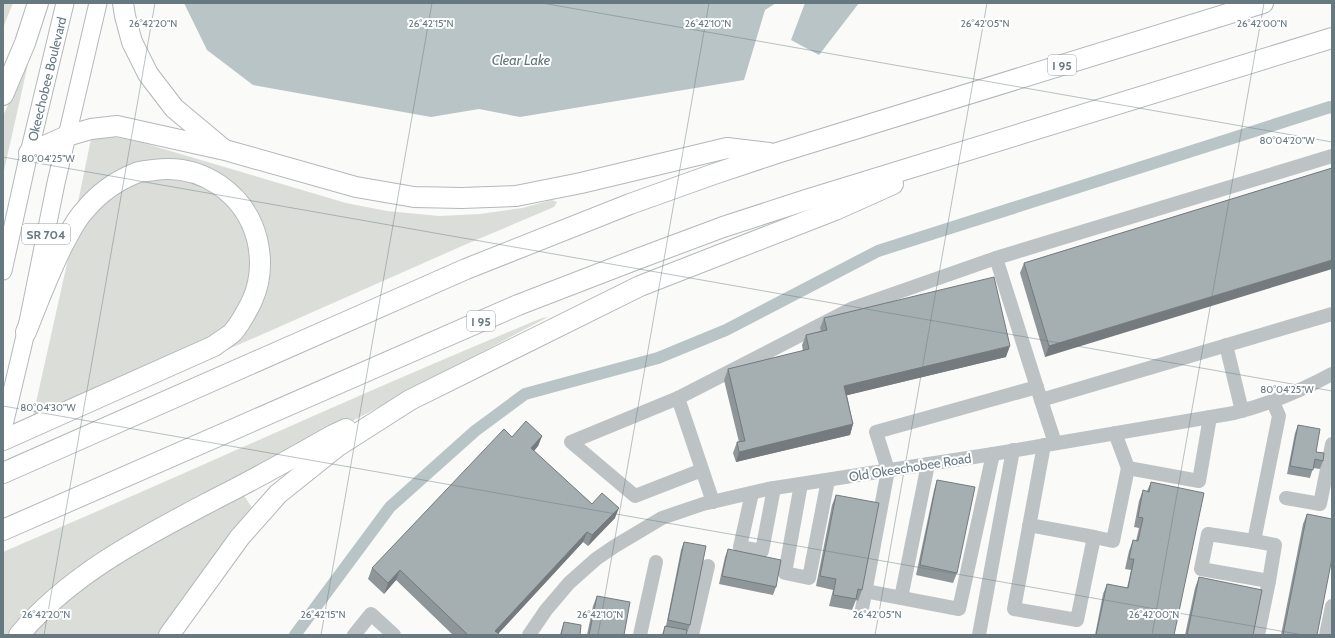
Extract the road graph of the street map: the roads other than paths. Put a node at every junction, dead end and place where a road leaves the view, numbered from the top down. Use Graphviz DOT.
graph roads {
  1 [pos="38,3"];
  2 [pos="65,3"];
  3 [pos="98,3"];
  4 [pos="123,3"];
  5 [pos="1263,3"];
  6 [pos="1332,38"];
  7 [pos="3,95"];
  8 [pos="67,136"];
  9 [pos="974,147"];
  10 [pos="224,150"];
  11 [pos="29,153"];
  12 [pos="777,153"];
  13 [pos="1332,156"];
  14 [pos="996,258"];
  15 [pos="3,271"];
  16 [pos="1332,314"];
  17 [pos="26,332"];
  18 [pos="1226,345"];
  19 [pos="1332,374"];
  20 [pos="1039,393"];
  21 [pos="678,398"];
  22 [pos="410,400"];
  23 [pos="1273,402"];
  24 [pos="1242,411"];
  25 [pos="1210,417"];
  26 [pos="3,429"];
  27 [pos="1115,433"];
  28 [pos="3,440"];
  29 [pos="1050,444"];
  30 [pos="1332,444"];
  31 [pos="1013,450"];
  32 [pos="993,454"];
  33 [pos="928,464"];
  34 [pos="1128,468"];
  35 [pos="702,470"];
  36 [pos="888,470"];
  37 [pos="3,474"];
  38 [pos="828,480"];
  39 [pos="800,484"];
  40 [pos="774,488"];
  41 [pos="752,493"];
  42 [pos="1286,498"];
  43 [pos="713,502"];
  44 [pos="1029,525"];
  45 [pos="3,530"];
  46 [pos="1094,537"];
  47 [pos="1254,541"];
  48 [pos="656,562"];
  49 [pos="708,566"];
  50 [pos="1269,581"];
  51 [pos="865,591"];
  52 [pos="901,598"];
  53 [pos="1332,606"];
  54 [pos="862,609"];
  55 [pos="20,635"];
  56 [pos="169,635"];
  57 [pos="354,635"];
  58 [pos="394,635"];
  59 [pos="529,635"];
  60 [pos="640,635"];
  61 [pos="692,635"];
  62 [pos="979,635"];
  63 [pos="1258,635"];
  64 [pos="1326,635"];
  1 -- 7 [label="highway"];
  2 -- 11 [label="main road, Okeechobee Boulevard / SR 704"];
  3 -- 8 [label="main road, SR 704"];
  4 -- 10 [label="highway"];
  5 -- 12 [label="highway, I 95"];
  6 -- 9 [label="highway, I 95"];
  8 -- 10 [label="highway"];
  8 -- 11 [label="highway"];
  8 -- 17 [label="main road, SR 704"];
  9 -- 22 [label="highway"];
  9 -- 45 [label="highway, I 95"];
  10 -- 12 [label="highway"];
  11 -- 15 [label="main road, Okeechobee Boulevard / SR 704"];
  12 -- 37 [label="highway, I 95"];
  13 -- 14 [label="street"];
  14 -- 20 [label="street"];
  14 -- 21 [label="street"];
  16 -- 18 [label="street"];
  17 -- 26 [label="main road, SR 704"];
  17 -- 28 [label="highway"];
  18 -- 20 [label="street"];
  18 -- 24 [label="street"];
  19 -- 23 [label="street, Old Okeechobee Road"];
  20 -- 29 [label="street"];
  20 -- 36 [label="street"];
  21 -- 35 [label="street"];
  21 -- 35 [label="street"];
  22 -- 55 [label="highway"];
  22 -- 56 [label="highway"];
  23 -- 24 [label="street, Old Okeechobee Road"];
  23 -- 47 [label="street"];
  24 -- 25 [label="street, Old Okeechobee Road"];
  25 -- 27 [label="street, Old Okeechobee Road"];
  25 -- 34 [label="street"];
  27 -- 29 [label="street, Old Okeechobee Road"];
  27 -- 34 [label="street"];
  29 -- 31 [label="street, Old Okeechobee Road"];
  29 -- 44 [label="street"];
  30 -- 42 [label="street"];
  31 -- 32 [label="street, Old Okeechobee Road"];
  31 -- 62 [label="street"];
  32 -- 33 [label="street, Old Okeechobee Road"];
  32 -- 52 [label="street"];
  33 -- 36 [label="street, Old Okeechobee Road"];
  33 -- 52 [label="street"];
  34 -- 46 [label="street"];
  35 -- 43 [label="street"];
  36 -- 38 [label="street, Old Okeechobee Road"];
  36 -- 51 [label="street"];
  38 -- 39 [label="street, Old Okeechobee Road"];
  38 -- 39 [label="street"];
  39 -- 40 [label="street, Old Okeechobee Road"];
  40 -- 41 [label="street, Old Okeechobee Road"];
  40 -- 41 [label="street"];
  41 -- 43 [label="street, Old Okeechobee Road"];
  43 -- 59 [label="street, Old Okeechobee Road"];
  44 -- 46 [label="street"];
  44 -- 46 [label="street"];
  47 -- 50 [label="street"];
  47 -- 50 [label="street"];
  48 -- 60 [label="street"];
  49 -- 61 [label="street"];
  50 -- 63 [label="street"];
  51 -- 52 [label="street"];
  51 -- 54 [label="street"];
  53 -- 64 [label="street"];
  57 -- 58 [label="street"];
}
